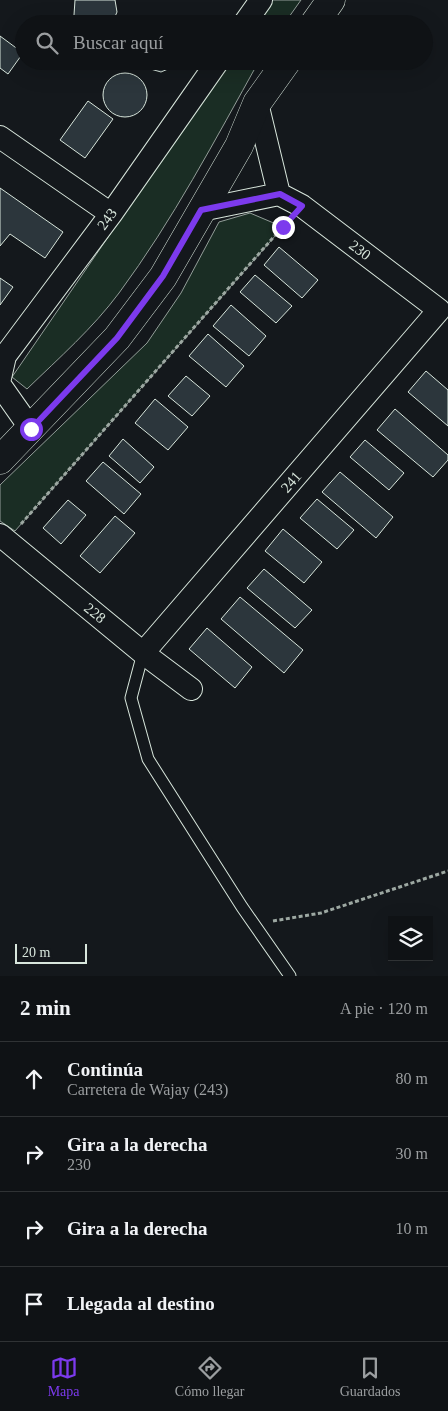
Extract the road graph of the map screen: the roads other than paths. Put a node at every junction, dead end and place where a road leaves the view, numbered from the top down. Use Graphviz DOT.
graph roads {
  1 [pos="260,0"];
  2 [pos="331,0"];
  3 [pos="250,15"];
  4 [pos="320,15"];
  5 [pos="212,70"];
  6 [pos="281,70"];
  7 [pos="257,103"];
  8 [pos="0,137"];
  9 [pos="280,194"];
  10 [pos="201,210"];
  11 [pos="111,214"];
  12 [pos="439,310"];
  13 [pos="0,378"];
  14 [pos="0,385"];
  15 [pos="31,429"];
  16 [pos="0,460"];
  17 [pos="3,538"];
  18 [pos="143,653"];
  19 [pos="191,689"];
  20 [pos="290,976"];
  1 -- 3 [label="street"];
  2 -- 4 [label="main road"];
  5 -- 11 [label="street, 243"];
  6 -- 7 [label="main road"];
  7 -- 9 [label="street"];
  7 -- 10 [label="main road"];
  8 -- 11 [label="street"];
  9 -- 10 [label="street"];
  9 -- 12 [label="street, 230"];
  10 -- 15 [label="main road"];
  11 -- 13 [label="street, 243"];
  12 -- 18 [label="street, 241"];
  14 -- 15 [label="street"];
  15 -- 16 [label="main road"];
  17 -- 18 [label="street, 228"];
  18 -- 19 [label="street, 228"];
  18 -- 20 [label="lane"];
}
